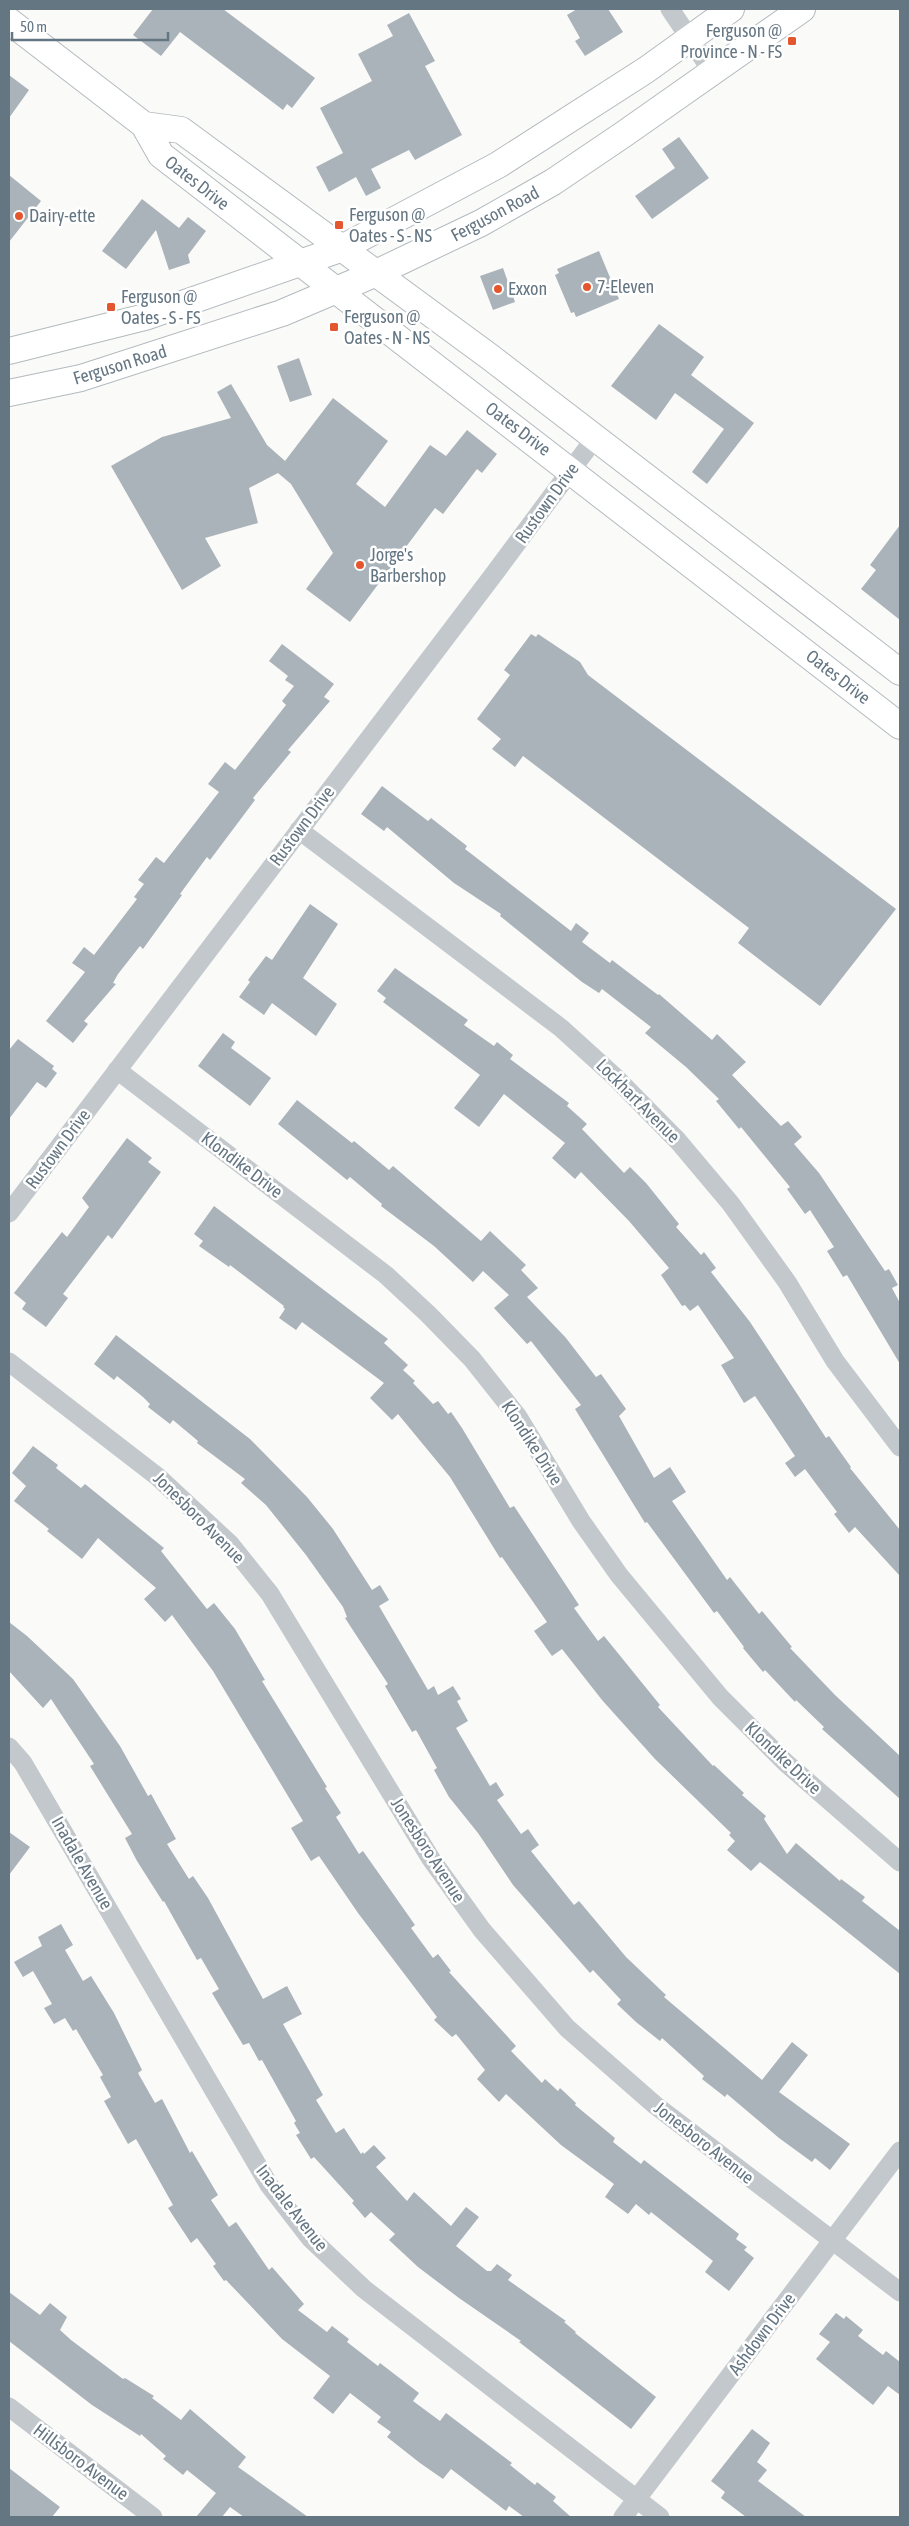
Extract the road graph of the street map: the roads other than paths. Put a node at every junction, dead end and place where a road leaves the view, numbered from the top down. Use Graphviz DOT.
graph roads {
  1 [pos="670,9"];
  2 [pos="731,9"];
  3 [pos="802,9"];
  4 [pos="9,21"];
  5 [pos="690,39"];
  6 [pos="713,73"];
  7 [pos="144,126"];
  8 [pos="340,249"];
  9 [pos="302,263"];
  10 [pos="374,274"];
  11 [pos="337,290"];
  12 [pos="16,349"];
  13 [pos="21,390"];
  14 [pos="595,438"];
  15 [pos="571,470"];
  16 [pos="818,608"];
  17 [pos="792,642"];
  18 [pos="900,672"];
  19 [pos="900,726"];
  20 [pos="299,830"];
  21 [pos="117,1070"];
  22 [pos="9,1213"];
  23 [pos="9,1362"];
  24 [pos="900,1447"];
  25 [pos="9,1747"];
  26 [pos="900,1862"];
  27 [pos="900,2151"];
  28 [pos="832,2241"];
  29 [pos="900,2292"];
  30 [pos="9,2407"];
  31 [pos="636,2500"];
  32 [pos="153,2517"];
  33 [pos="623,2517"];
  34 [pos="660,2517"];
  1 -- 5 [label="street"];
  2 -- 5 [label="main road"];
  3 -- 6 [label="main road, Ferguson Road"];
  4 -- 7 [label="main road, Oates Drive"];
  5 -- 6 [label="street"];
  5 -- 8 [label="main road"];
  6 -- 10 [label="main road, Ferguson Road"];
  7 -- 8 [label="main road, Oates Drive"];
  7 -- 9 [label="main road, Oates Drive"];
  8 -- 9 [label="main road"];
  8 -- 10 [label="main road, Oates Drive"];
  9 -- 11 [label="main road, Oates Drive"];
  9 -- 12 [label="main road"];
  10 -- 11 [label="main road, Ferguson Road"];
  10 -- 14 [label="main road, Oates Drive"];
  11 -- 13 [label="main road, Ferguson Road"];
  11 -- 15 [label="main road, Oates Drive"];
  12 -- 13 [label="main road"];
  14 -- 15 [label="street, Rustown Drive"];
  14 -- 16 [label="main road, Oates Drive"];
  15 -- 17 [label="main road, Oates Drive"];
  15 -- 20 [label="street, Rustown Drive"];
  16 -- 17 [label="main road"];
  16 -- 18 [label="main road, Oates Drive"];
  17 -- 19 [label="main road, Oates Drive"];
  20 -- 21 [label="street, Rustown Drive"];
  20 -- 24 [label="street, Lockhart Avenue"];
  21 -- 22 [label="street, Rustown Drive"];
  21 -- 26 [label="street, Klondike Drive"];
  23 -- 28 [label="street, Jonesboro Avenue"];
  25 -- 31 [label="street, Inadale Avenue"];
  27 -- 28 [label="street, Ashdown Drive"];
  28 -- 29 [label="street, Jonesboro Avenue"];
  28 -- 31 [label="street, Ashdown Drive"];
  30 -- 32 [label="street, Hillsboro Avenue"];
  31 -- 33 [label="street, Ashdown Drive"];
  31 -- 34 [label="street, Inadale Avenue"];
}
